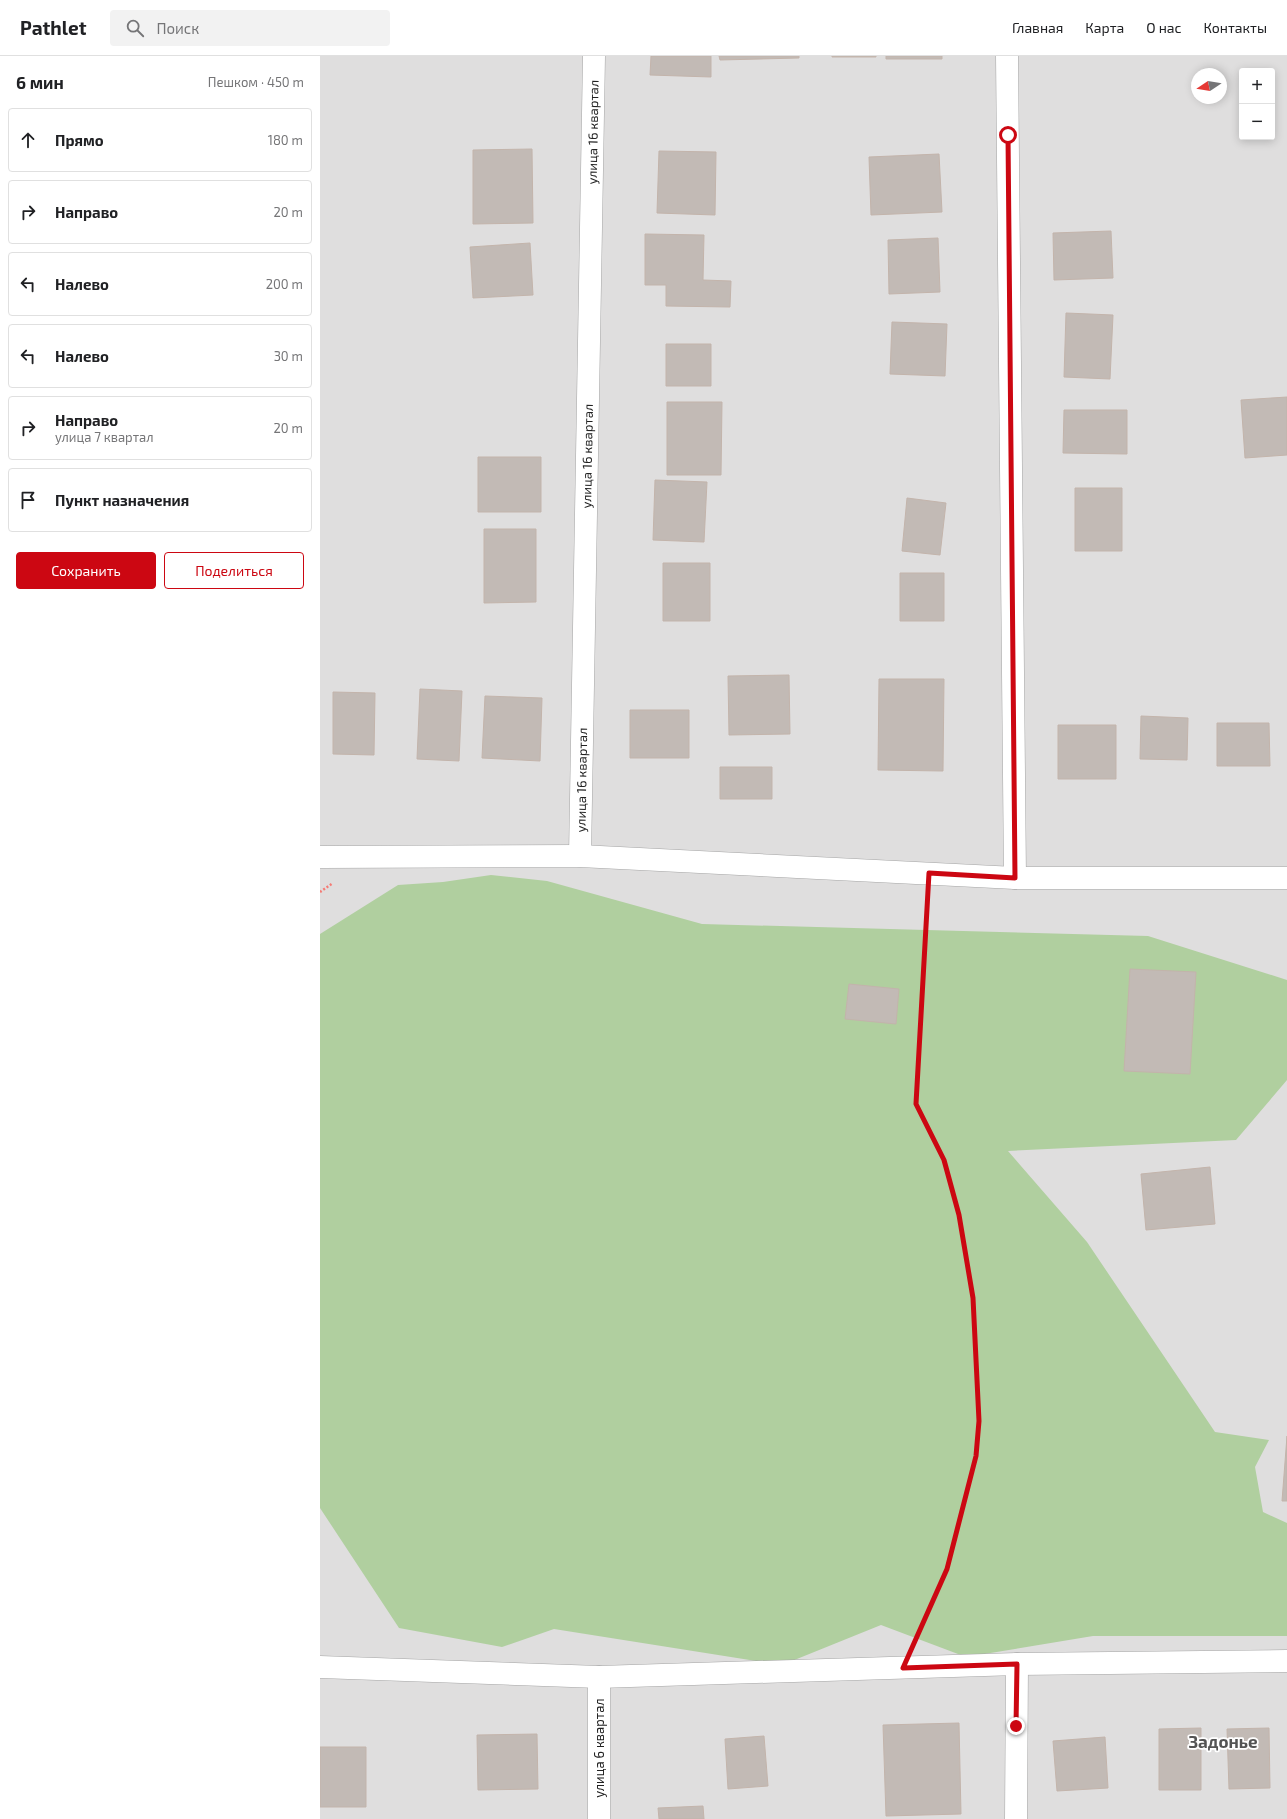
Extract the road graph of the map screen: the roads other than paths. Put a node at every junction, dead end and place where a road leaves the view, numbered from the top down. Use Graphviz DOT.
graph roads {
  1 [pos="594,56"];
  2 [pos="1007,56"];
  3 [pos="580,856"];
  4 [pos="320,857"];
  5 [pos="1015,878"];
  6 [pos="1287,878"];
  7 [pos="1287,1661"];
  8 [pos="1017,1664"];
  9 [pos="320,1667"];
  10 [pos="599,1677"];
  11 [pos="599,1819"];
  12 [pos="1016,1819"];
  1 -- 3 [label="street, улица 16 квартал"];
  2 -- 5 [label="street"];
  3 -- 4 [label="street"];
  3 -- 5 [label="street"];
  5 -- 6 [label="street"];
  7 -- 8 [label="street"];
  8 -- 10 [label="street"];
  8 -- 12 [label="street"];
  9 -- 10 [label="street"];
  10 -- 11 [label="street, улица 6 квартал"];
}
